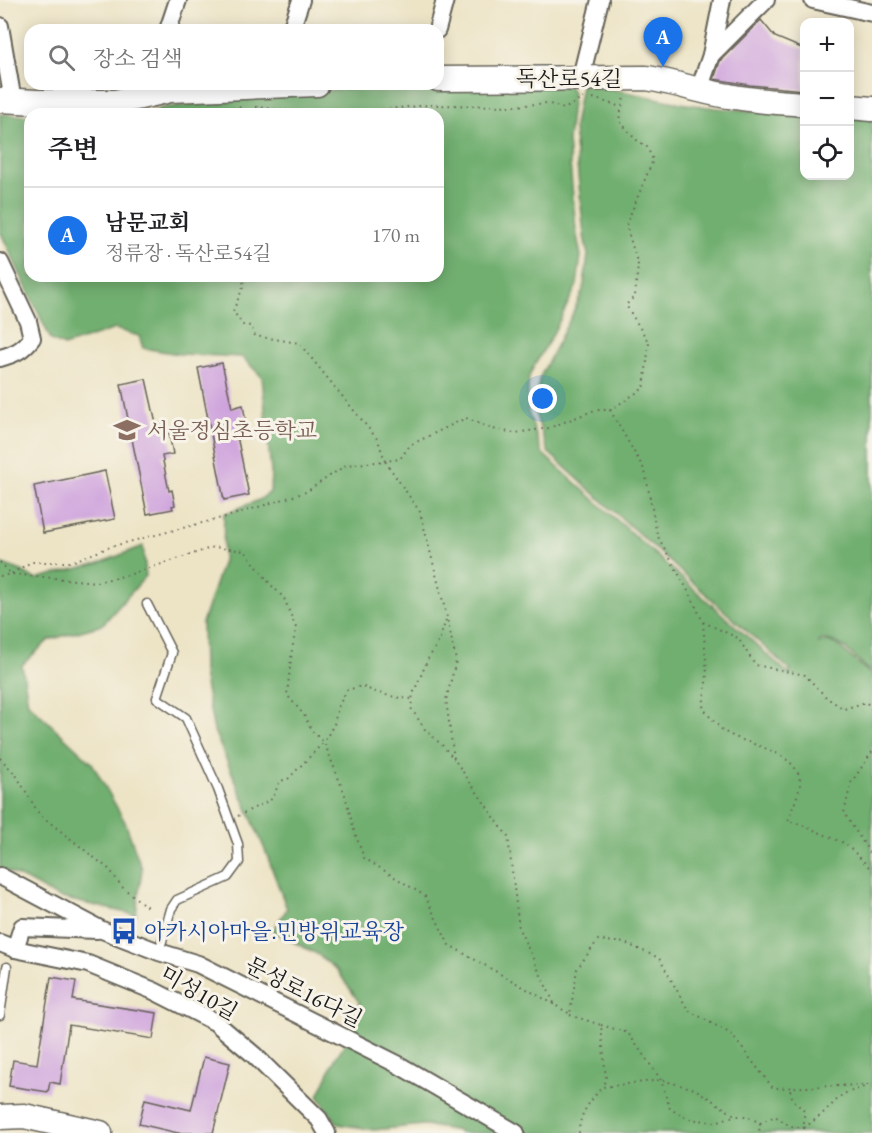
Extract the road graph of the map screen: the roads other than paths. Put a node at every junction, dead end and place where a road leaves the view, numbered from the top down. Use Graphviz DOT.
graph roads {
  1 [pos="178,0"];
  2 [pos="301,0"];
  3 [pos="445,0"];
  4 [pos="600,0"];
  5 [pos="722,0"];
  6 [pos="765,0"];
  7 [pos="813,0"];
  8 [pos="872,13"];
  9 [pos="170,24"];
  10 [pos="293,24"];
  11 [pos="439,24"];
  12 [pos="0,26"];
  13 [pos="711,55"];
  14 [pos="581,77"];
  15 [pos="444,78"];
  16 [pos="699,90"];
  17 [pos="158,98"];
  18 [pos="7,101"];
  19 [pos="800,104"];
  20 [pos="854,107"];
  21 [pos="872,109"];
  22 [pos="0,262"];
  23 [pos="0,357"];
  24 [pos="147,604"];
  25 [pos="0,876"];
  26 [pos="102,930"];
  27 [pos="7,946"];
  28 [pos="159,952"];
  29 [pos="7,967"];
  30 [pos="0,1015"];
  31 [pos="0,1117"];
  32 [pos="100,1133"];
  33 [pos="327,1133"];
  34 [pos="516,1133"];
  1 -- 9 [label="street"];
  2 -- 10 [label="street"];
  3 -- 11 [label="street"];
  4 -- 14 [label="street"];
  5 -- 13 [label="street"];
  6 -- 13 [label="street"];
  7 -- 8 [label="street"];
  12 -- 18 [label="street"];
  13 -- 16 [label="street"];
  14 -- 15 [label="street, 독산로54길"];
  14 -- 16 [label="street, 독산로54길"];
  16 -- 19 [label="street, 독산로54길"];
  17 -- 18 [label="street"];
  20 -- 21 [label="street"];
  22 -- 23 [label="street"];
  24 -- 28 [label="lane"];
  25 -- 26 [label="street, 문성로16다길"];
  26 -- 27 [label="street, 미성10길"];
  26 -- 28 [label="street, 문성로16다길"];
  27 -- 33 [label="street, 미성10길"];
  28 -- 34 [label="street, 문성로16다길"];
  29 -- 30 [label="lane"];
  31 -- 32 [label="street"];
}
